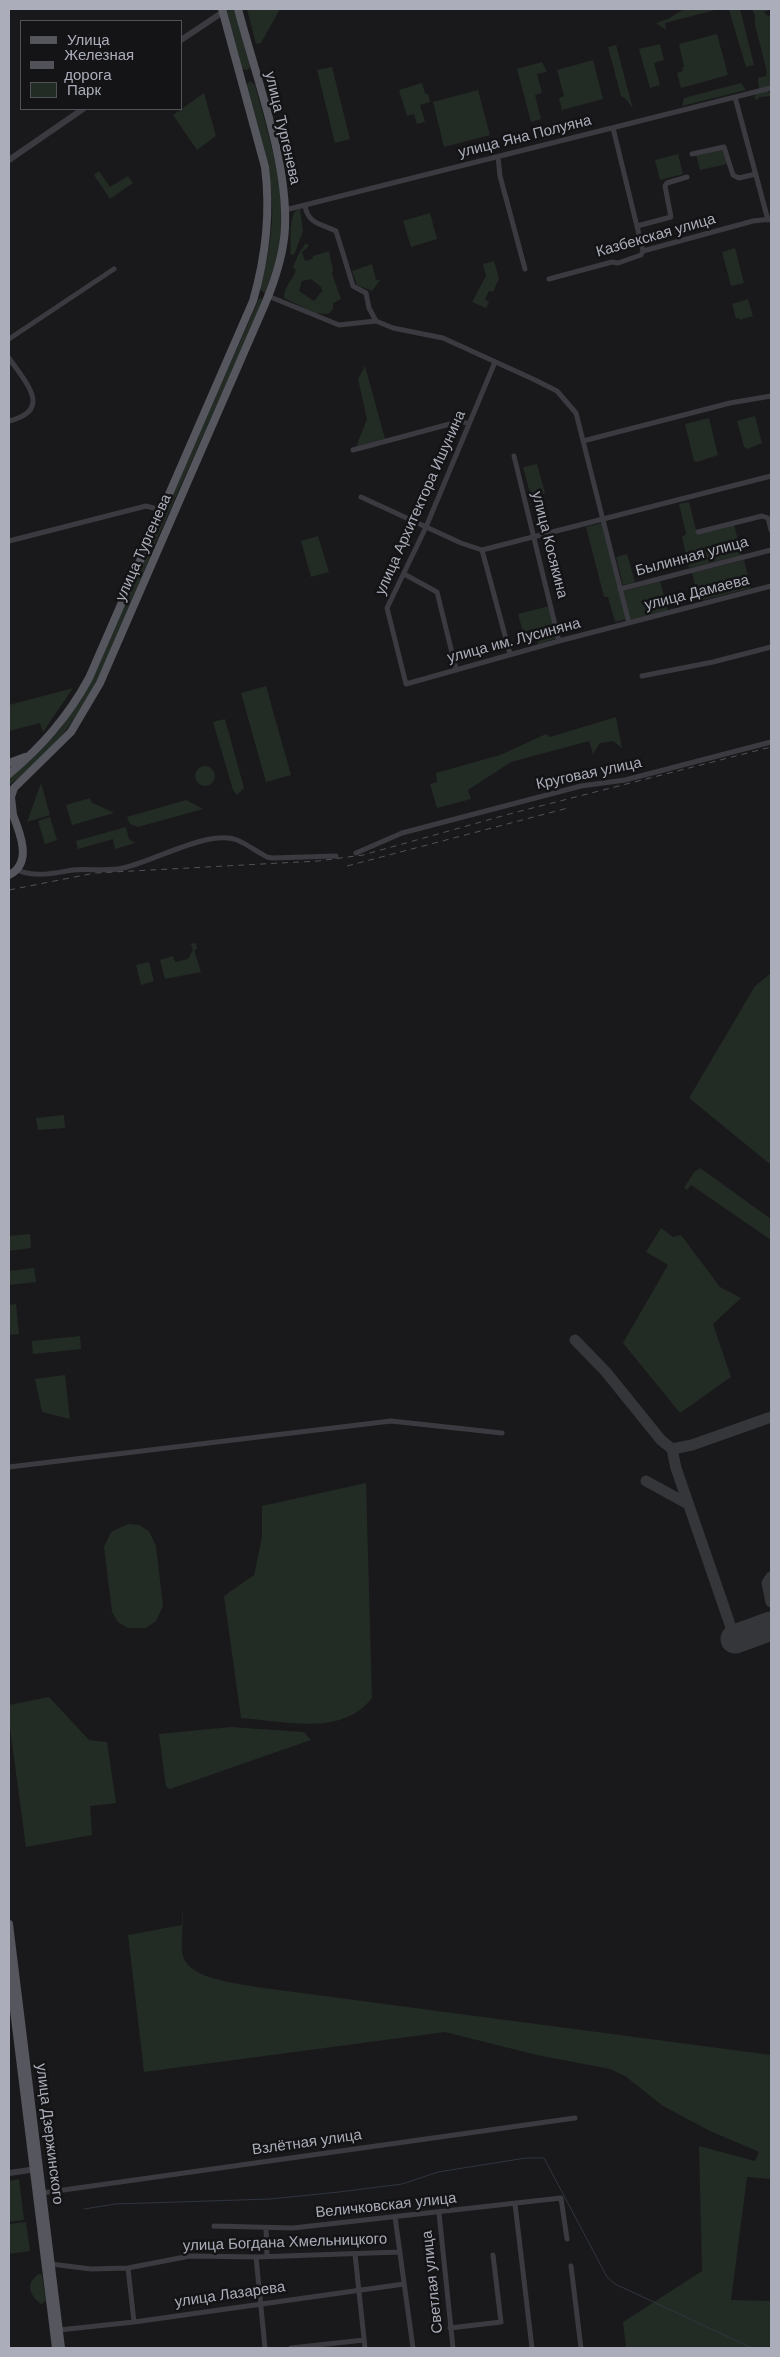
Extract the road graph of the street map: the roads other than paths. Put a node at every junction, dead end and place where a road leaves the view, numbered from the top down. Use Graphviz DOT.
graph roads {
  1 [pos="238,9"];
  2 [pos="222,10"];
  3 [pos="182,39"];
  4 [pos="253,65"];
  5 [pos="239,68"];
  6 [pos="260,87"];
  7 [pos="771,88"];
  8 [pos="245,91"];
  9 [pos="736,97"];
  10 [pos="82,110"];
  11 [pos="613,128"];
  12 [pos="692,154"];
  13 [pos="498,157"];
  14 [pos="9,160"];
  15 [pos="507,163"];
  16 [pos="499,165"];
  17 [pos="756,174"];
  18 [pos="687,178"];
  19 [pos="305,206"];
  20 [pos="285,210"];
  21 [pos="770,219"];
  22 [pos="637,226"];
  23 [pos="643,251"];
  24 [pos="114,269"];
  25 [pos="526,269"];
  26 [pos="549,279"];
  27 [pos="258,283"];
  28 [pos="265,298"];
  29 [pos="253,301"];
  30 [pos="376,321"];
  31 [pos="9,339"];
  32 [pos="9,358"];
  33 [pos="495,362"];
  34 [pos="771,396"];
  35 [pos="9,422"];
  36 [pos="469,424"];
  37 [pos="583,441"];
  38 [pos="353,450"];
  39 [pos="514,456"];
  40 [pos="771,476"];
  41 [pos="361,497"];
  42 [pos="162,510"];
  43 [pos="603,519"];
  44 [pos="426,527"];
  45 [pos="771,530"];
  46 [pos="698,532"];
  47 [pos="534,536"];
  48 [pos="149,539"];
  49 [pos="9,541"];
  50 [pos="159,547"];
  51 [pos="482,550"];
  52 [pos="771,550"];
  53 [pos="140,558"];
  54 [pos="154,560"];
  55 [pos="404,574"];
  56 [pos="771,586"];
  57 [pos="620,589"];
  58 [pos="629,623"];
  59 [pos="559,641"];
  60 [pos="771,647"];
  61 [pos="510,654"];
  62 [pos="456,669"];
  63 [pos="642,676"];
  64 [pos="406,684"];
  65 [pos="771,742"];
  66 [pos="36,752"];
  67 [pos="9,764"];
  68 [pos="9,774"];
  69 [pos="18,783"];
  70 [pos="9,786"];
  71 [pos="9,803"];
  72 [pos="13,815"];
  73 [pos="356,853"];
  74 [pos="336,856"];
  75 [pos="17,870"];
  76 [pos="9,875"];
  77 [pos="502,1433"];
  78 [pos="9,1467"];
  79 [pos="9,1924"];
  80 [pos="9,1970"];
  81 [pos="575,2118"];
  82 [pos="36,2170"];
  83 [pos="9,2173"];
  84 [pos="42,2193"];
  85 [pos="515,2204"];
  86 [pos="439,2213"];
  87 [pos="395,2217"];
  88 [pos="214,2226"];
  89 [pos="266,2228"];
  90 [pos="567,2239"];
  91 [pos="400,2252"];
  92 [pos="355,2254"];
  93 [pos="494,2255"];
  94 [pos="256,2257"];
  95 [pos="267,2257"];
  96 [pos="51,2264"];
  97 [pos="571,2266"];
  98 [pos="128,2268"];
  99 [pos="404,2284"];
  100 [pos="358,2290"];
  101 [pos="262,2303"];
  102 [pos="134,2322"];
  103 [pos="450,2328"];
  104 [pos="59,2330"];
  105 [pos="364,2340"];
  106 [pos="56,2348"];
  107 [pos="61,2348"];
  108 [pos="265,2348"];
  109 [pos="291,2348"];
  110 [pos="365,2348"];
  111 [pos="413,2348"];
  112 [pos="453,2348"];
  113 [pos="532,2348"];
  114 [pos="581,2348"];
  1 -- 4 [label="main road, улица Тургенева"];
  2 -- 3 [label="street"];
  2 -- 5 [label="main road, улица Тургенева"];
  4 -- 5 [label="main road"];
  4 -- 6 [label="main road, улица Тургенева"];
  5 -- 8 [label="main road, улица Тургенева"];
  6 -- 8 [label="main road"];
  6 -- 20 [label="main road, улица Тургенева"];
  7 -- 9 [label="street, улица Яна Полуяна"];
  8 -- 27 [label="main road, улица Тургенева"];
  9 -- 11 [label="street, улица Яна Полуяна"];
  9 -- 17 [label="street"];
  10 -- 14 [label="street"];
  11 -- 13 [label="street, улица Яна Полуяна"];
  11 -- 22 [label="street"];
  12 -- 17 [label="street"];
  13 -- 16 [label="street"];
  13 -- 19 [label="street, улица Яна Полуяна"];
  15 -- 16 [label="street"];
  16 -- 25 [label="street"];
  17 -- 21 [label="street"];
  18 -- 22 [label="street"];
  19 -- 20 [label="street, улица Яна Полуяна"];
  19 -- 30 [label="street"];
  20 -- 28 [label="main road, улица Тургенева"];
  21 -- 23 [label="street, Казбекская улица"];
  22 -- 23 [label="street"];
  23 -- 26 [label="street, Казбекская улица"];
  24 -- 31 [label="street"];
  27 -- 28 [label="main road"];
  27 -- 29 [label="main road, улица Тургенева"];
  28 -- 29 [label="main road"];
  28 -- 30 [label="street"];
  28 -- 50 [label="main road, улица Тургенева"];
  29 -- 42 [label="main road, улица Тургенева"];
  30 -- 33 [label="street"];
  32 -- 35 [label="street"];
  33 -- 36 [label="street, улица Архитектора Ишунина"];
  33 -- 37 [label="street"];
  34 -- 37 [label="street"];
  36 -- 38 [label="street"];
  36 -- 44 [label="street, улица Архитектора Ишунина"];
  37 -- 43 [label="street"];
  39 -- 47 [label="street, улица Косякина"];
  40 -- 43 [label="street"];
  41 -- 44 [label="street"];
  42 -- 48 [label="main road, улица Тургенева"];
  42 -- 49 [label="street"];
  43 -- 47 [label="street"];
  43 -- 57 [label="street"];
  44 -- 51 [label="street"];
  44 -- 55 [label="street, улица Архитектора Ишунина"];
  45 -- 46 [label="street"];
  47 -- 51 [label="street"];
  47 -- 59 [label="street, улица Косякина"];
  48 -- 50 [label="main road"];
  48 -- 53 [label="main road, улица Тургенева"];
  50 -- 54 [label="main road, улица Тургенева"];
  51 -- 61 [label="street"];
  52 -- 57 [label="street, Былинная улица"];
  53 -- 54 [label="main road"];
  53 -- 66 [label="main road, улица Тургенева"];
  54 -- 69 [label="main road, улица Тургенева"];
  55 -- 62 [label="street"];
  55 -- 64 [label="street, улица Архитектора Ишунина"];
  56 -- 58 [label="street, улица Дамаева"];
  57 -- 58 [label="street"];
  58 -- 59 [label="street, улица им. Лусиняна"];
  59 -- 61 [label="street, улица им. Лусиняна"];
  60 -- 63 [label="street"];
  61 -- 62 [label="street, улица им. Лусиняна"];
  62 -- 64 [label="street, улица им. Лусиняна"];
  65 -- 73 [label="street, Круговая улица"];
  66 -- 67 [label="main road, улица Тургенева"];
  66 -- 68 [label="main road, улица Тургенева"];
  69 -- 70 [label="main road"];
  69 -- 72 [label="main road"];
  71 -- 72 [label="main road"];
  72 -- 75 [label="main road"];
  74 -- 75 [label="street"];
  75 -- 76 [label="main road"];
  77 -- 78 [label="street"];
  79 -- 82 [label="main road, улица Дзержинского"];
  80 -- 82 [label="main road, улица Дзержинского"];
  81 -- 84 [label="street, Взлётная улица"];
  82 -- 83 [label="street"];
  82 -- 84 [label="main road, улица Дзержинского"];
  82 -- 106 [label="main road, улица Дзержинского"];
  84 -- 96 [label="main road, улица Дзержинского"];
  85 -- 86 [label="street, Величковская улица"];
  85 -- 90 [label="street, Величковская улица"];
  85 -- 113 [label="street"];
  86 -- 87 [label="street, Величковская улица"];
  86 -- 103 [label="street, Светлая улица"];
  87 -- 89 [label="street, Величковская улица"];
  87 -- 91 [label="street"];
  88 -- 89 [label="street, Величковская улица"];
  89 -- 95 [label="street"];
  91 -- 92 [label="street, улица Богдана Хмельницкого"];
  91 -- 99 [label="street"];
  92 -- 95 [label="street, улица Богдана Хмельницкого"];
  92 -- 100 [label="street"];
  93 -- 103 [label="street"];
  94 -- 95 [label="street, улица Богдана Хмельницкого"];
  94 -- 98 [label="street, улица Богдана Хмельницкого"];
  94 -- 101 [label="street"];
  96 -- 98 [label="street, улица Богдана Хмельницкого"];
  96 -- 104 [label="main road, улица Дзержинского"];
  97 -- 114 [label="street"];
  98 -- 102 [label="street"];
  99 -- 100 [label="street, улица Лазарева"];
  99 -- 111 [label="street"];
  100 -- 101 [label="street, улица Лазарева"];
  100 -- 105 [label="street"];
  101 -- 102 [label="street, улица Лазарева"];
  101 -- 108 [label="street"];
  102 -- 104 [label="street, улица Лазарева"];
  103 -- 112 [label="street, Светлая улица"];
  104 -- 107 [label="main road, улица Дзержинского"];
  105 -- 109 [label="street"];
  105 -- 110 [label="street"];
}
